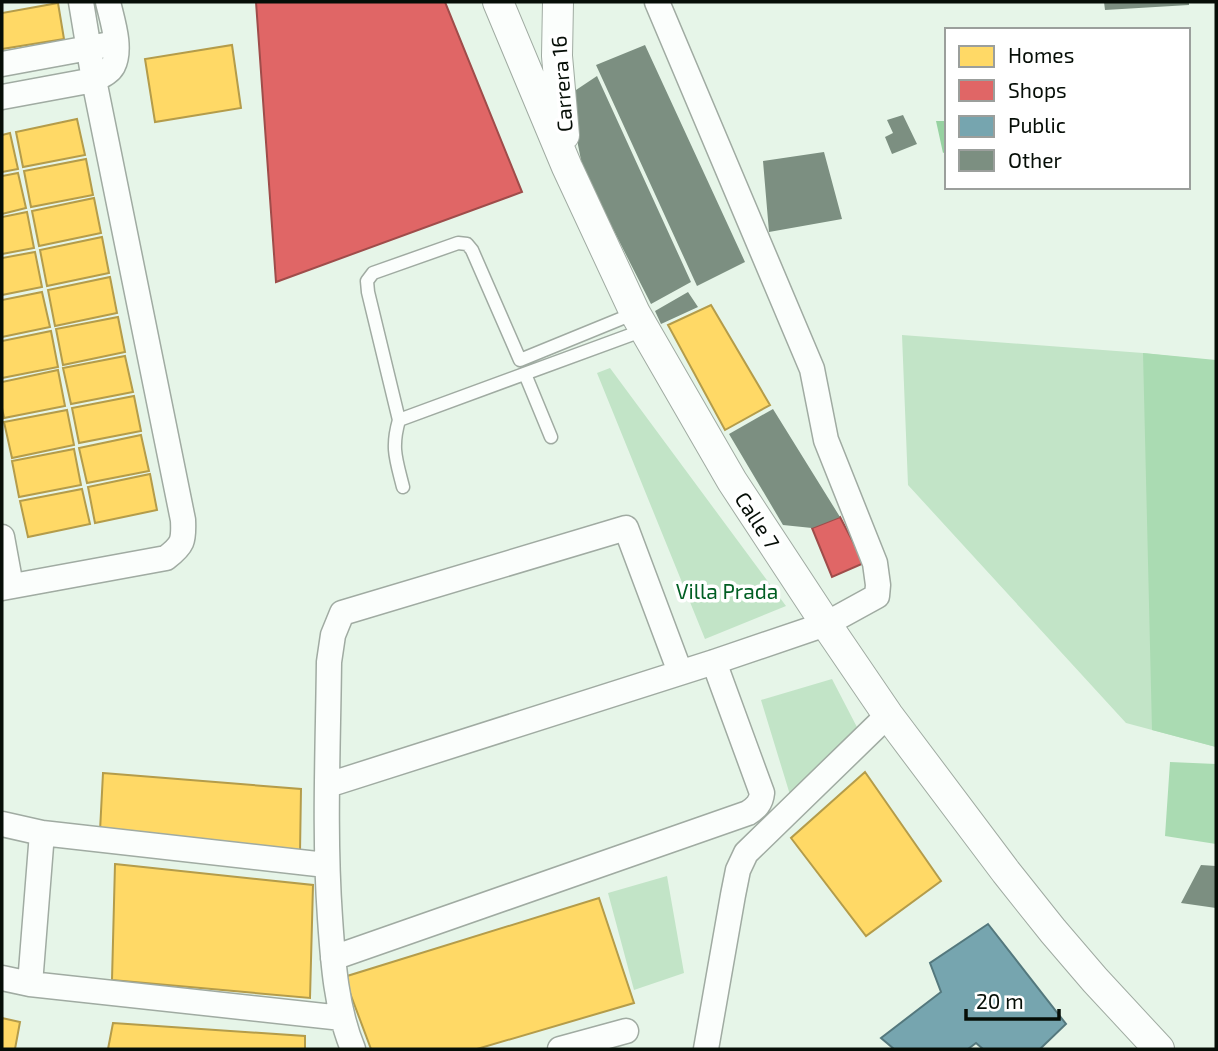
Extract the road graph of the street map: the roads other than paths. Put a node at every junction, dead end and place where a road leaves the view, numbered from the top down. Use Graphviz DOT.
graph roads {
  1 [pos="81,2"];
  2 [pos="108,2"];
  3 [pos="498,2"];
  4 [pos="558,2"];
  5 [pos="657,2"];
  6 [pos="116,43"];
  7 [pos="89,48"];
  8 [pos="2,64"];
  9 [pos="94,80"];
  10 [pos="2,97"];
  11 [pos="567,167"];
  12 [pos="639,322"];
  13 [pos="525,374"];
  14 [pos="399,420"];
  15 [pos="551,437"];
  16 [pos="403,487"];
  17 [pos="2,537"];
  18 [pos="6,587"];
  19 [pos="826,624"];
  20 [pos="714,663"];
  21 [pos="680,672"];
  22 [pos="888,715"];
  23 [pos="327,785"];
  24 [pos="2,824"];
  25 [pos="42,833"];
  26 [pos="327,864"];
  27 [pos="333,958"];
  28 [pos="2,978"];
  29 [pos="30,984"];
  30 [pos="342,1018"];
  31 [pos="626,1031"];
  32 [pos="353,1049"];
  33 [pos="560,1049"];
  34 [pos="706,1049"];
  35 [pos="1159,1049"];
  1 -- 7 [label="street"];
  2 -- 6 [label="street"];
  3 -- 11 [label="street, Calle 7"];
  4 -- 11 [label="street, Carrera 16"];
  5 -- 19 [label="street"];
  6 -- 7 [label="street"];
  6 -- 9 [label="street"];
  7 -- 8 [label="street"];
  7 -- 9 [label="street"];
  9 -- 10 [label="street"];
  9 -- 18 [label="street"];
  11 -- 12 [label="street, Calle 7"];
  12 -- 13 [label="lane"];
  12 -- 14 [label="lane"];
  12 -- 19 [label="street, Calle 7"];
  13 -- 14 [label="lane"];
  13 -- 15 [label="lane"];
  14 -- 16 [label="lane"];
  17 -- 18 [label="street"];
  19 -- 20 [label="street"];
  19 -- 22 [label="street, Calle 7"];
  20 -- 21 [label="street"];
  20 -- 27 [label="street"];
  21 -- 23 [label="street"];
  21 -- 23 [label="street"];
  22 -- 34 [label="street"];
  22 -- 35 [label="street, Calle 7"];
  23 -- 26 [label="street"];
  24 -- 25 [label="street"];
  25 -- 26 [label="street"];
  25 -- 29 [label="street"];
  26 -- 27 [label="street"];
  27 -- 30 [label="street"];
  28 -- 29 [label="street"];
  29 -- 30 [label="street"];
  30 -- 32 [label="street"];
  31 -- 33 [label="street"];
}
